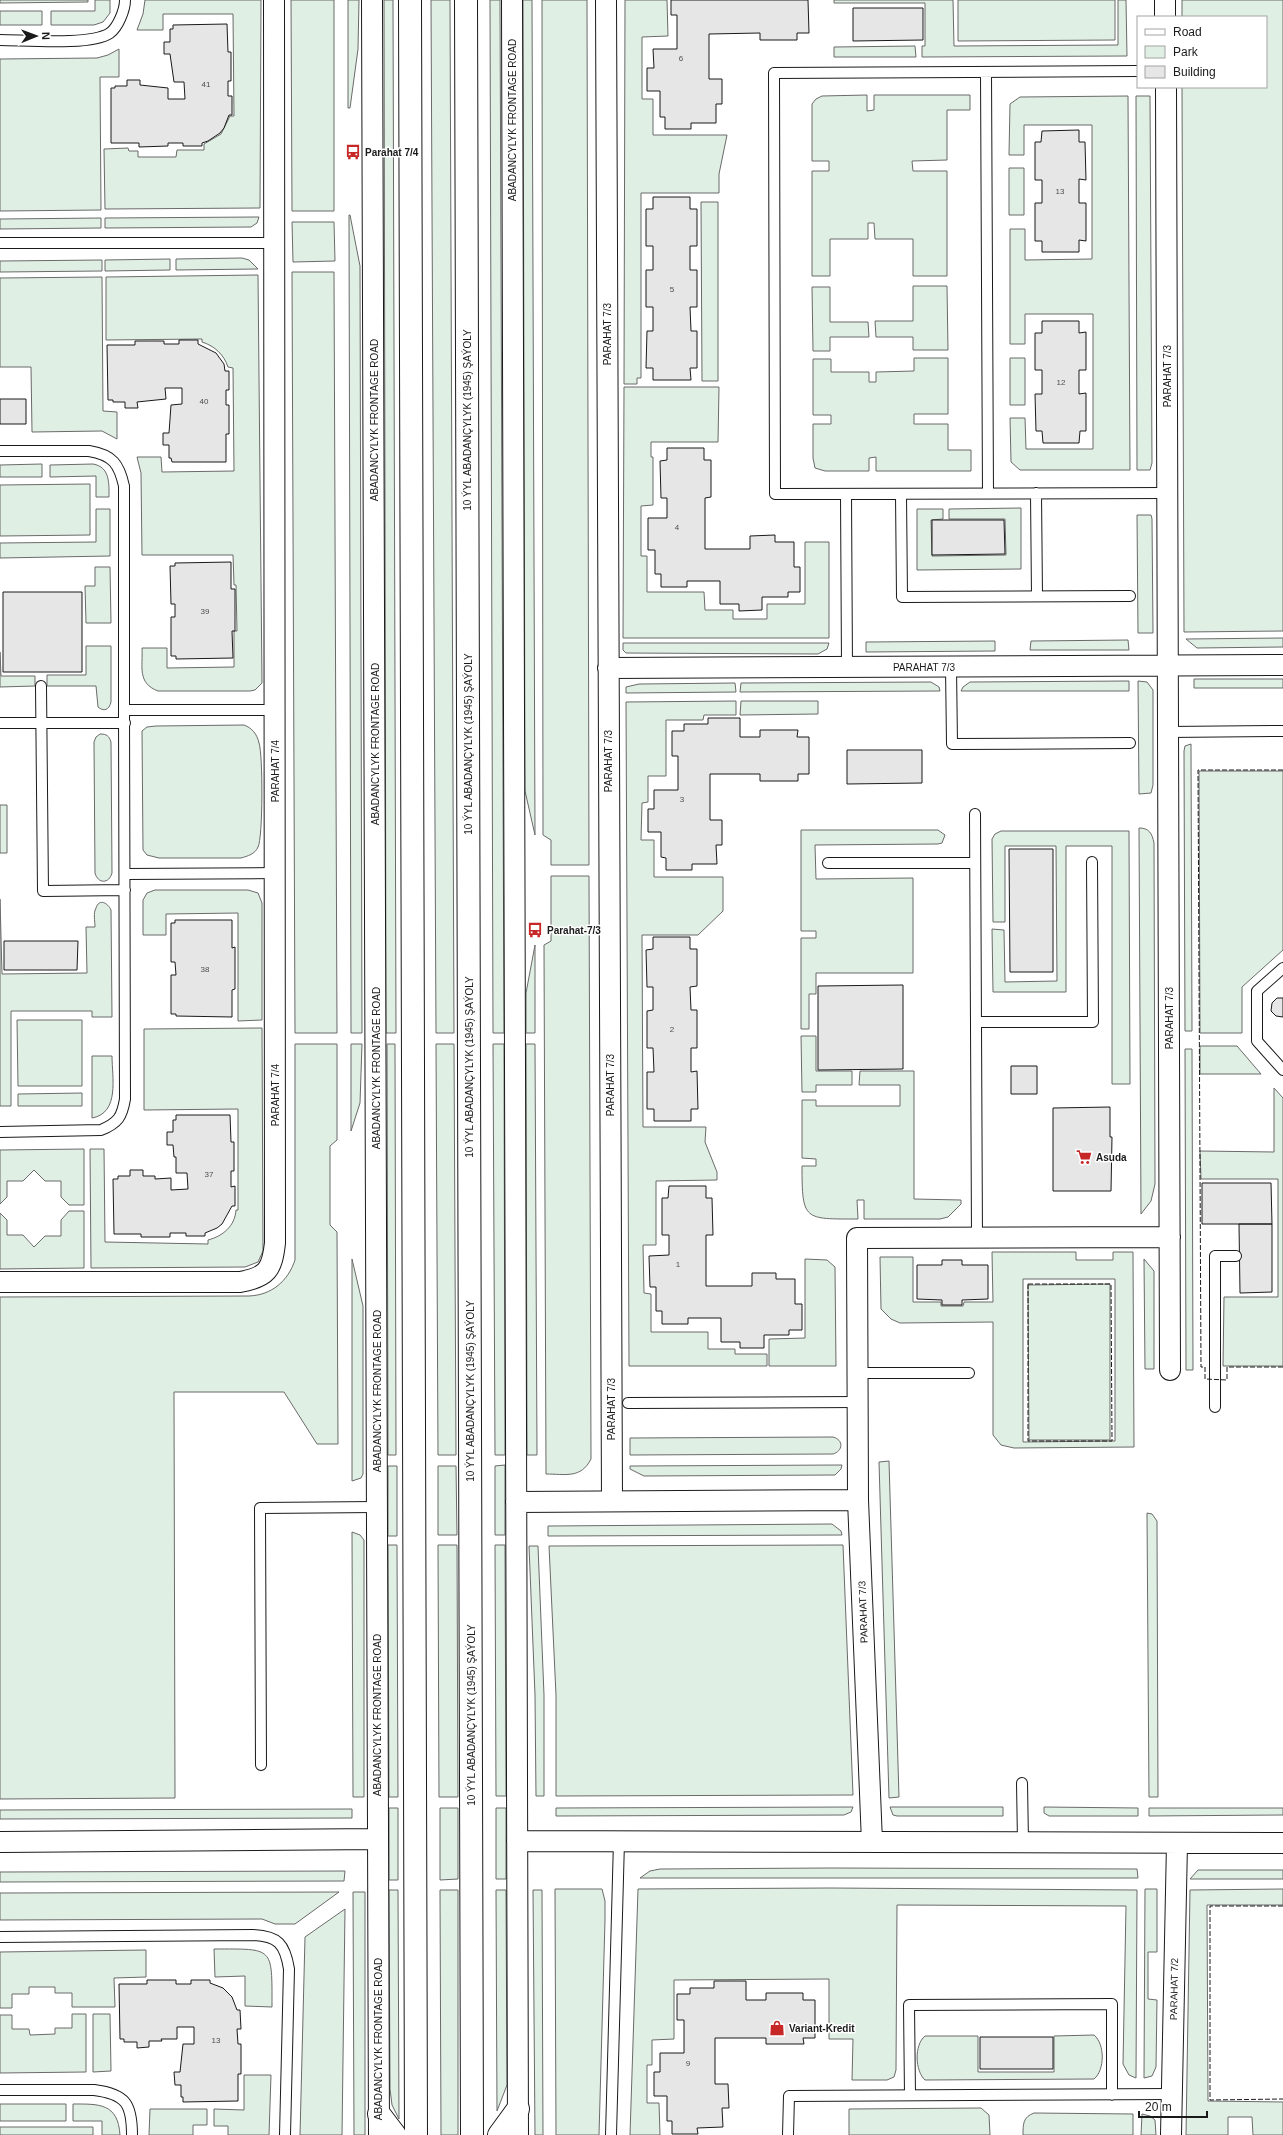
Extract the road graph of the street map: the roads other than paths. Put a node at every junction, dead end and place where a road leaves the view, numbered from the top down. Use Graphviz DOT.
graph roads {
  1 [pos="125,0"];
  2 [pos="274,0"];
  3 [pos="372,0"];
  4 [pos="410,0"];
  5 [pos="466,0"];
  6 [pos="512,0"];
  7 [pos="606,0"];
  8 [pos="1165,0"];
  9 [pos="1165,16"];
  10 [pos="0,40"];
  11 [pos="1137,71"];
  12 [pos="986,72"];
  13 [pos="1166,88"];
  14 [pos="0,243"];
  15 [pos="274,244"];
  16 [pos="0,451"];
  17 [pos="988,493"];
  18 [pos="1036,493"];
  19 [pos="1167,493"];
  20 [pos="846,494"];
  21 [pos="901,494"];
  22 [pos="1037,596"];
  23 [pos="1130,596"];
  24 [pos="1283,665"];
  25 [pos="1168,666"];
  26 [pos="847,667"];
  27 [pos="951,667"];
  28 [pos="608,668"];
  29 [pos="41,686"];
  30 [pos="124,710"];
  31 [pos="274,710"];
  32 [pos="0,723"];
  33 [pos="42,723"];
  34 [pos="125,723"];
  35 [pos="1283,731"];
  36 [pos="1168,732"];
  37 [pos="1130,744"];
  38 [pos="975,814"];
  39 [pos="1092,862"];
  40 [pos="828,863"];
  41 [pos="976,863"];
  42 [pos="125,874"];
  43 [pos="275,874"];
  44 [pos="124,890"];
  45 [pos="1283,968"];
  46 [pos="976,1022"];
  47 [pos="1283,1070"];
  48 [pos="0,1132"];
  49 [pos="977,1237"];
  50 [pos="1170,1237"];
  51 [pos="1236,1256"];
  52 [pos="0,1282"];
  53 [pos="1170,1370"];
  54 [pos="969,1373"];
  55 [pos="858,1374"];
  56 [pos="858,1402"];
  57 [pos="628,1403"];
  58 [pos="1215,1407"];
  59 [pos="858,1500"];
  60 [pos="612,1501"];
  61 [pos="516,1502"];
  62 [pos="377,1507"];
  63 [pos="261,1765"];
  64 [pos="1022,1783"];
  65 [pos="378,1839"];
  66 [pos="517,1841"];
  67 [pos="620,1841"];
  68 [pos="0,1842"];
  69 [pos="872,1842"];
  70 [pos="1023,1842"];
  71 [pos="1177,1843"];
  72 [pos="1283,1843"];
  73 [pos="0,1937"];
  74 [pos="0,2090"];
  75 [pos="1172,2094"];
  76 [pos="910,2095"];
  77 [pos="1112,2095"];
  78 [pos="518,2109"];
  79 [pos="379,2125"];
  80 [pos="132,2135"];
  81 [pos="285,2135"];
  82 [pos="395,2135"];
  83 [pos="416,2135"];
  84 [pos="472,2135"];
  85 [pos="499,2135"];
  86 [pos="518,2135"];
  87 [pos="611,2135"];
  88 [pos="788,2135"];
  89 [pos="1171,2135"];
  1 -- 10 [label="lane"];
  2 -- 15 [label="street, PARAHAT 7/4"];
  3 -- 62 [label="street, ABADANCYLYK FRONTAGE ROAD"];
  4 -- 83 [label="main road"];
  5 -- 84 [label="main road, 10 ÝYL ABADANÇYLYK (1945) ŞAÝOLY"];
  6 -- 61 [label="street, ABADANCYLYK FRONTAGE ROAD"];
  7 -- 28 [label="street, PARAHAT 7/3"];
  8 -- 9 [label="street"];
  11 -- 12 [label="lane"];
  12 -- 17 [label="lane"];
  12 -- 20 [label="lane"];
  13 -- 19 [label="street, PARAHAT 7/3"];
  14 -- 15 [label="lane"];
  15 -- 31 [label="street, PARAHAT 7/4"];
  16 -- 30 [label="lane"];
  17 -- 18 [label="lane"];
  17 -- 21 [label="lane"];
  18 -- 19 [label="lane"];
  18 -- 22 [label="lane"];
  19 -- 25 [label="street, PARAHAT 7/3"];
  20 -- 21 [label="lane"];
  20 -- 26 [label="lane"];
  21 -- 22 [label="lane"];
  22 -- 23 [label="lane"];
  24 -- 25 [label="street, PARAHAT 7/3"];
  25 -- 27 [label="street, PARAHAT 7/3"];
  25 -- 36 [label="street, PARAHAT 7/3"];
  26 -- 27 [label="street, PARAHAT 7/3"];
  26 -- 28 [label="street, PARAHAT 7/3"];
  27 -- 37 [label="lane"];
  28 -- 60 [label="street, PARAHAT 7/3"];
  29 -- 33 [label="lane"];
  30 -- 31 [label="lane"];
  30 -- 34 [label="lane"];
  31 -- 43 [label="street, PARAHAT 7/4"];
  32 -- 33 [label="lane"];
  33 -- 34 [label="lane"];
  33 -- 44 [label="lane"];
  34 -- 42 [label="lane"];
  35 -- 36 [label="lane"];
  36 -- 50 [label="street, PARAHAT 7/3"];
  38 -- 41 [label="lane"];
  39 -- 46 [label="lane"];
  40 -- 41 [label="lane"];
  41 -- 46 [label="lane"];
  42 -- 43 [label="lane"];
  42 -- 44 [label="lane"];
  43 -- 52 [label="street, PARAHAT 7/4"];
  44 -- 48 [label="lane"];
  45 -- 47 [label="lane"];
  46 -- 49 [label="lane"];
  49 -- 50 [label="street"];
  49 -- 55 [label="street, PARAHAT 7/3"];
  50 -- 53 [label="street, PARAHAT 7/3"];
  51 -- 58 [label="lane"];
  54 -- 55 [label="lane"];
  55 -- 56 [label="street, PARAHAT 7/3"];
  56 -- 57 [label="lane"];
  56 -- 59 [label="street, PARAHAT 7/3"];
  59 -- 60 [label="street"];
  59 -- 69 [label="street, PARAHAT 7/3"];
  60 -- 61 [label="street"];
  61 -- 66 [label="street, ABADANCYLYK FRONTAGE ROAD"];
  62 -- 63 [label="lane"];
  62 -- 65 [label="street, ABADANCYLYK FRONTAGE ROAD"];
  64 -- 70 [label="lane"];
  65 -- 68 [label="street"];
  65 -- 79 [label="street, ABADANCYLYK FRONTAGE ROAD"];
  66 -- 67 [label="street"];
  66 -- 78 [label="street, ABADANCYLYK FRONTAGE ROAD"];
  67 -- 69 [label="street"];
  67 -- 87 [label="lane"];
  69 -- 70 [label="street"];
  70 -- 71 [label="street"];
  71 -- 72 [label="street"];
  71 -- 75 [label="street, PARAHAT 7/2"];
  73 -- 81 [label="lane"];
  74 -- 80 [label="lane"];
  75 -- 77 [label="lane"];
  75 -- 89 [label="street, PARAHAT 7/2"];
  76 -- 77 [label="lane"];
  76 -- 77 [label="lane"];
  76 -- 88 [label="lane"];
  78 -- 85 [label="main road"];
  78 -- 86 [label="street, ABADANCYLYK FRONTAGE ROAD"];
  79 -- 82 [label="main road"];
}
